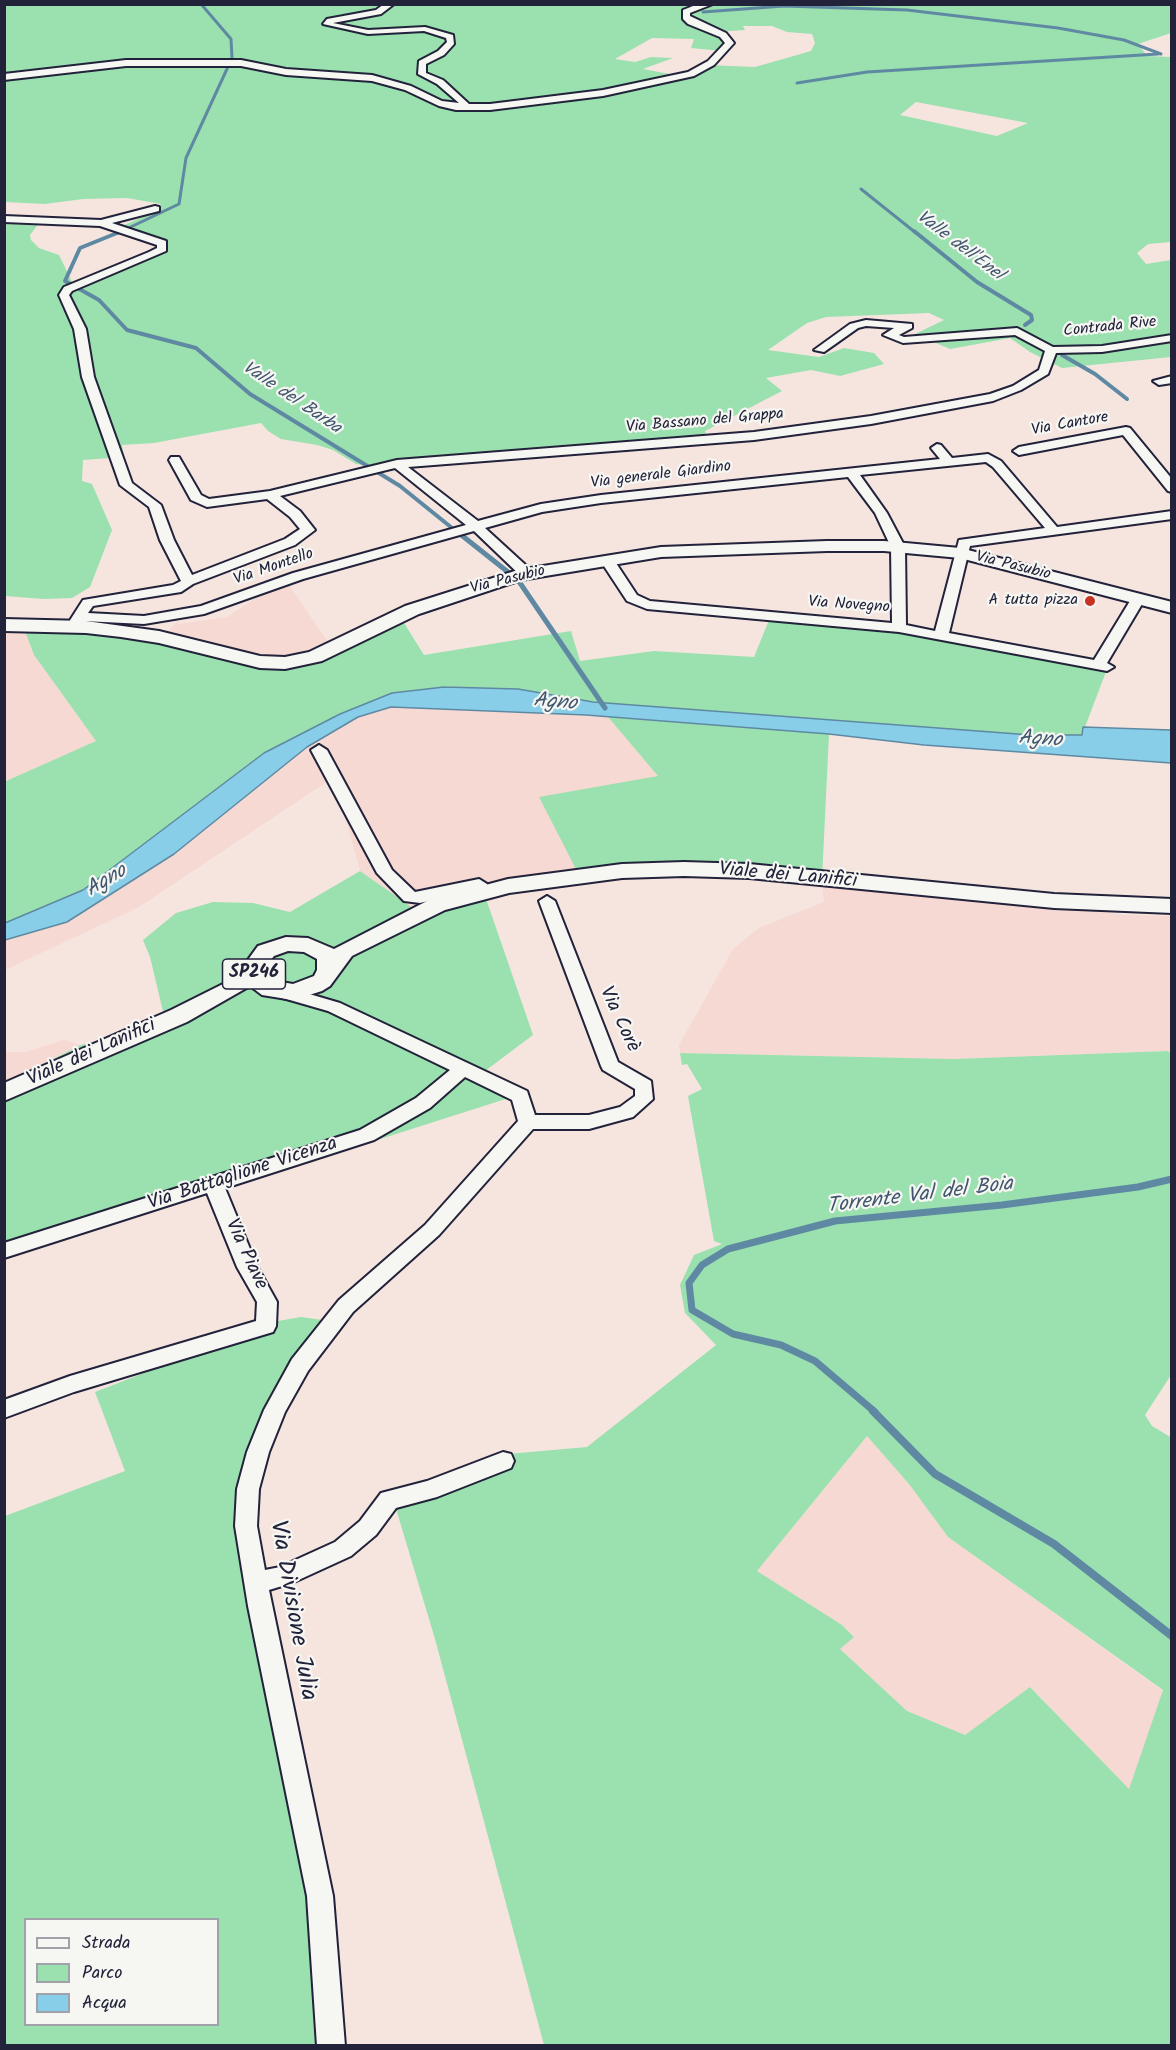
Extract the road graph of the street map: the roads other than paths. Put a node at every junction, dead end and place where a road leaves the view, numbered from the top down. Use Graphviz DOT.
graph roads {
  1 [pos="390,4"];
  2 [pos="709,4"];
  3 [pos="4,77"];
  4 [pos="456,107"];
  5 [pos="155,209"];
  6 [pos="4,219"];
  7 [pos="102,223"];
  8 [pos="1172,338"];
  9 [pos="820,350"];
  10 [pos="1051,350"];
  11 [pos="937,448"];
  12 [pos="1019,451"];
  13 [pos="175,460"];
  14 [pos="949,463"];
  15 [pos="397,464"];
  16 [pos="852,473"];
  17 [pos="1172,488"];
  18 [pos="270,495"];
  19 [pos="1172,515"];
  20 [pos="472,527"];
  21 [pos="1053,530"];
  22 [pos="898,547"];
  23 [pos="960,554"];
  24 [pos="607,560"];
  25 [pos="516,576"];
  26 [pos="188,581"];
  27 [pos="1138,599"];
  28 [pos="1172,608"];
  29 [pos="76,622"];
  30 [pos="4,625"];
  31 [pos="898,628"];
  32 [pos="941,635"];
  33 [pos="320,750"];
  34 [pos="483,892"];
  35 [pos="547,901"];
  36 [pos="1172,906"];
  37 [pos="410,916"];
  38 [pos="308,945"];
  39 [pos="254,970"];
  40 [pos="328,972"];
  41 [pos="276,991"];
  42 [pos="334,1007"];
  43 [pos="179,1016"];
  44 [pos="464,1068"];
  45 [pos="4,1093"];
  46 [pos="528,1122"];
  47 [pos="214,1185"];
  48 [pos="4,1251"];
  49 [pos="4,1409"];
  50 [pos="503,1461"];
  51 [pos="255,1583"];
  52 [pos="331,2046"];
  1 -- 4 [label="street"];
  2 -- 4 [label="street"];
  3 -- 4 [label="street"];
  5 -- 7 [label="street"];
  6 -- 7 [label="street"];
  7 -- 26 [label="street"];
  8 -- 10 [label="street, Contrada Rive"];
  9 -- 10 [label="street"];
  10 -- 15 [label="street, Via Bassano del Grappa"];
  11 -- 14 [label="street"];
  12 -- 17 [label="street, Via Cantore"];
  13 -- 18 [label="street, Via Bassano del Grappa"];
  14 -- 16 [label="street"];
  14 -- 21 [label="street"];
  15 -- 18 [label="street, Via Bassano del Grappa"];
  15 -- 20 [label="street"];
  16 -- 20 [label="street, Via generale Giardino"];
  16 -- 22 [label="street"];
  18 -- 26 [label="street"];
  19 -- 21 [label="street"];
  20 -- 25 [label="street"];
  20 -- 29 [label="street, Via Montello"];
  21 -- 23 [label="street, Via Pasubio"];
  22 -- 23 [label="main road, Via Pasubio"];
  22 -- 24 [label="main road, Via Pasubio"];
  22 -- 31 [label="street"];
  23 -- 27 [label="main road, Via Pasubio"];
  23 -- 32 [label="street, Via Pasubio"];
  24 -- 25 [label="main road, Via Pasubio"];
  24 -- 31 [label="street, Via Novegno"];
  25 -- 29 [label="main road, Via Pasubio"];
  26 -- 29 [label="street"];
  27 -- 28 [label="main road, Via Pasubio"];
  27 -- 32 [label="street, Via Novegno"];
  29 -- 30 [label="main road, Via Pasubio"];
  31 -- 32 [label="street, Via Novegno"];
  33 -- 34 [label="street"];
  34 -- 36 [label="main road, Viale dei Lanifici"];
  34 -- 37 [label="main road, Viale dei Lanifici"];
  35 -- 46 [label="street, Via Corè"];
  37 -- 38 [label="main road, Viale dei Lanifici"];
  37 -- 40 [label="main road, Viale dei Lanifici"];
  38 -- 39 [label="main road, Viale dei Lanifici / SP246"];
  38 -- 40 [label="main road, SP246"];
  39 -- 41 [label="main road, SP246"];
  39 -- 43 [label="main road, Viale dei Lanifici / SP246"];
  40 -- 41 [label="main road, Viale dei Lanifici / SP246"];
  40 -- 42 [label="street"];
  41 -- 42 [label="street"];
  41 -- 43 [label="main road, Viale dei Lanifici / SP246"];
  42 -- 44 [label="street"];
  43 -- 45 [label="main road, Viale dei Lanifici / SP246"];
  44 -- 46 [label="street"];
  44 -- 47 [label="street, Via Battaglione Vicenza"];
  46 -- 51 [label="street, Via Divisione Julia"];
  47 -- 48 [label="street, Via Battaglione Vicenza"];
  47 -- 49 [label="street, Via Piave"];
  50 -- 51 [label="street"];
  51 -- 52 [label="street, Via Divisione Julia"];
}
